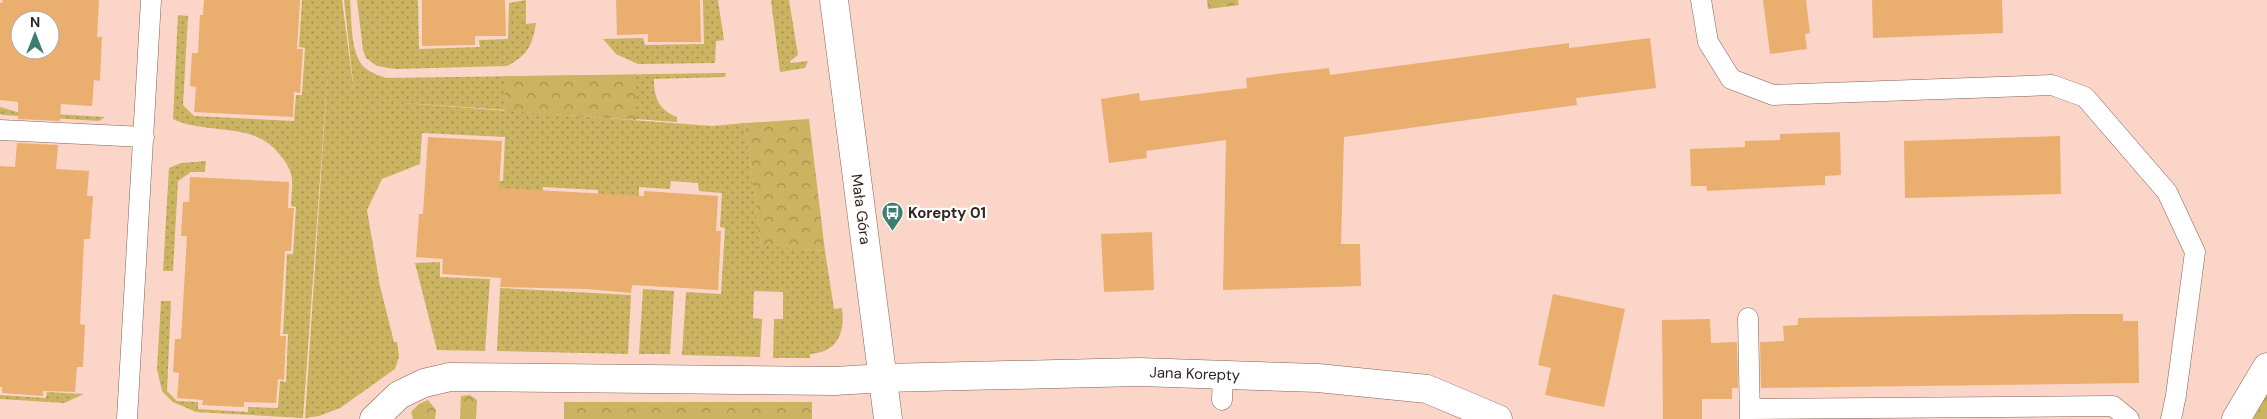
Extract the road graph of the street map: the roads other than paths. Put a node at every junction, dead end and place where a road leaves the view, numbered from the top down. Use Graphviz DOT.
graph roads {
  1 [pos="151,0"];
  2 [pos="834,0"];
  3 [pos="1701,0"];
  4 [pos="0,130"];
  5 [pos="144,137"];
  6 [pos="1748,318"];
  7 [pos="2267,367"];
  8 [pos="884,378"];
  9 [pos="1750,414"];
  10 [pos="127,419"];
  11 [pos="374,419"];
  12 [pos="888,419"];
  13 [pos="1498,419"];
  14 [pos="2129,419"];
  15 [pos="2171,419"];
  16 [pos="2236,419"];
  1 -- 5 [label="lane"];
  2 -- 8 [label="street, Mała Góra"];
  3 -- 15 [label="lane"];
  4 -- 5 [label="lane"];
  5 -- 10 [label="lane"];
  6 -- 9 [label="lane"];
  7 -- 16 [label="street"];
  8 -- 11 [label="street, Jana Korepty"];
  8 -- 12 [label="street, Mała Góra"];
  8 -- 13 [label="street, Jana Korepty"];
  9 -- 14 [label="lane"];
}
